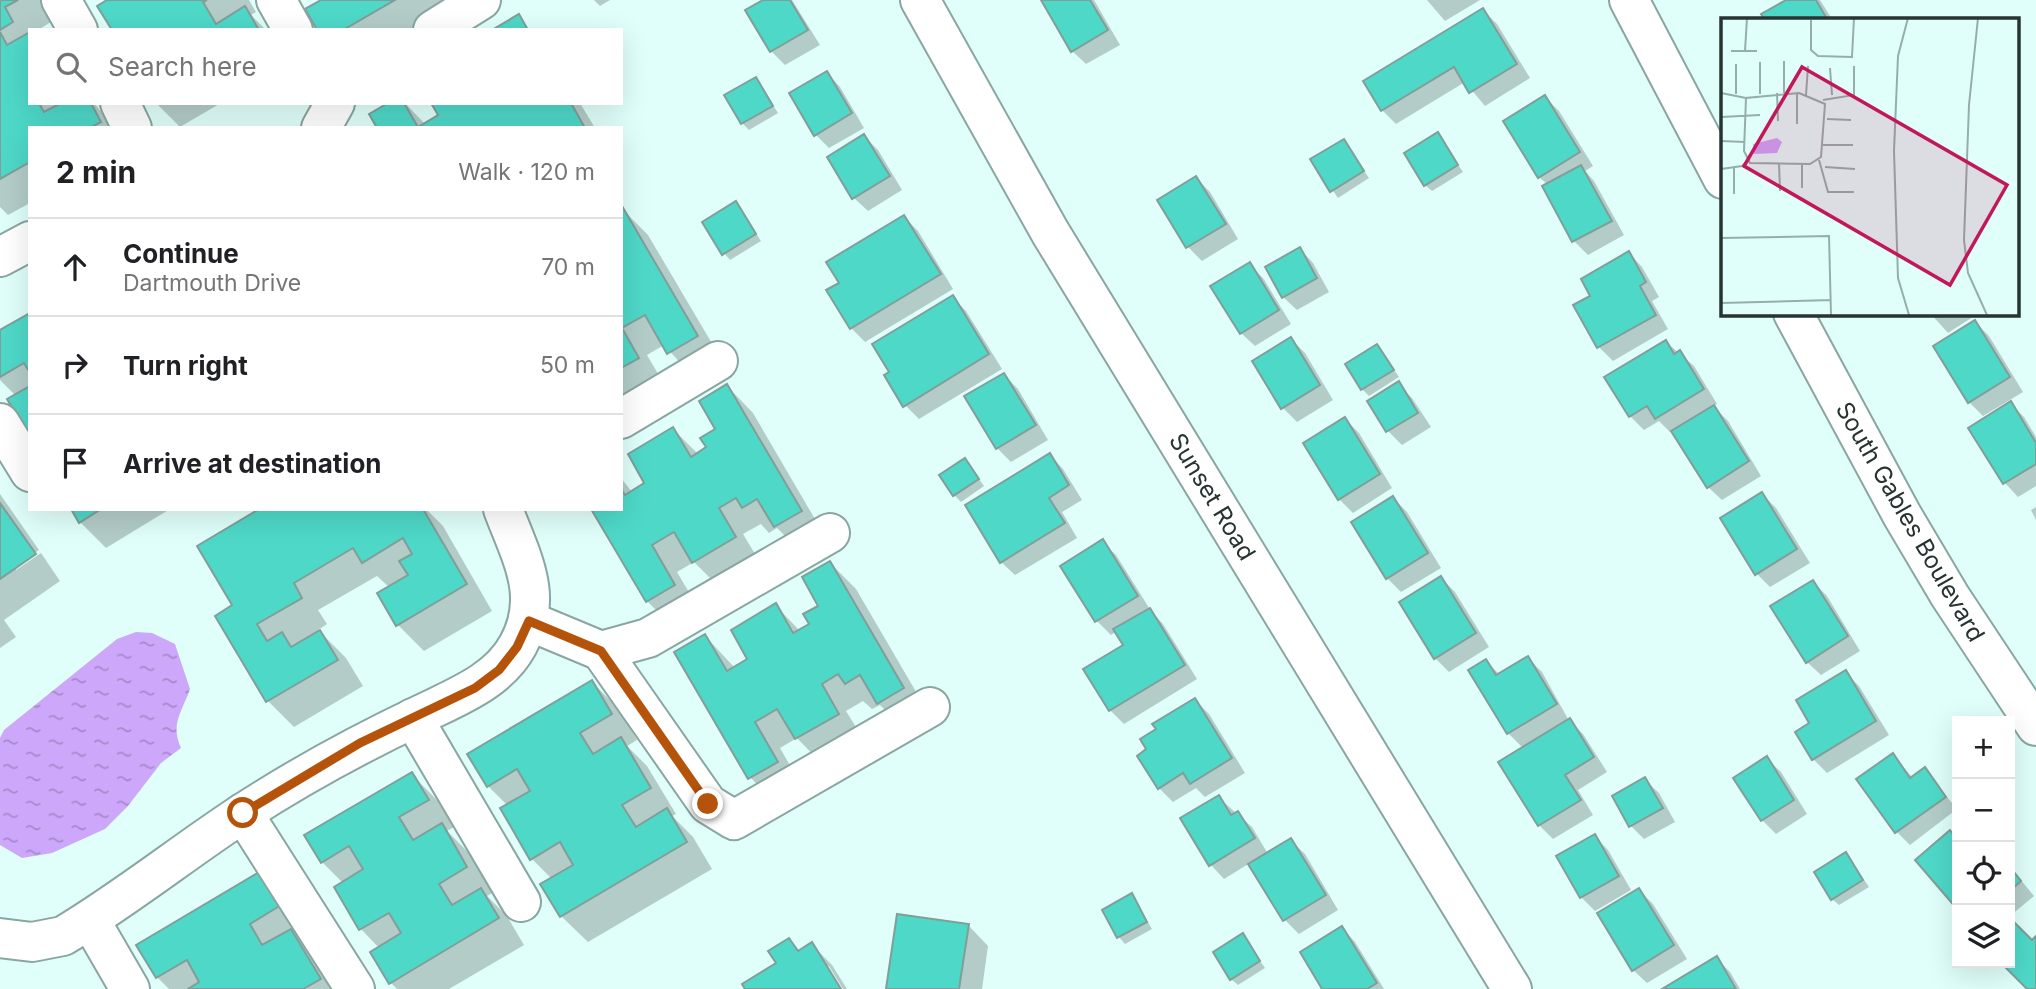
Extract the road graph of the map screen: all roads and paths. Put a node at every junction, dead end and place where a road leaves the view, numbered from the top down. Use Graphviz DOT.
graph roads {
  1 [pos="61,0"];
  2 [pos="276,0"];
  3 [pos="481,0"];
  4 [pos="920,0"];
  5 [pos="1629,0"];
  6 [pos="77,28"];
  7 [pos="292,28"];
  8 [pos="436,28"];
  9 [pos="121,105"];
  10 [pos="334,105"];
  11 [pos="131,126"];
  12 [pos="322,126"];
  13 [pos="1721,175"];
  14 [pos="28,242"];
  15 [pos="0,257"];
  16 [pos="1794,315"];
  17 [pos="718,361"];
  18 [pos="623,418"];
  19 [pos="0,423"];
  20 [pos="28,469"];
  21 [pos="504,511"];
  22 [pos="830,533"];
  23 [pos="529,621"];
  24 [pos="601,651"];
  25 [pos="929,708"];
  26 [pos="413,718"];
  27 [pos="2036,726"];
  28 [pos="243,813"];
  29 [pos="520,902"];
  30 [pos="90,920"];
  31 [pos="0,940"];
  32 [pos="130,989"];
  33 [pos="355,989"];
  34 [pos="1512,989"];
  1 -- 6 [label="street"];
  2 -- 7 [label="street"];
  3 -- 8 [label="street"];
  4 -- 34 [label="street, Sunset Road"];
  5 -- 13 [label="street"];
  9 -- 11 [label="street"];
  10 -- 12 [label="street"];
  14 -- 15 [label="street"];
  16 -- 27 [label="street, South Gables Boulevard"];
  17 -- 18 [label="street"];
  19 -- 20 [label="street"];
  21 -- 23 [label="street"];
  22 -- 24 [label="street"];
  23 -- 24 [label="street"];
  23 -- 26 [label="street"];
  24 -- 25 [label="street"];
  26 -- 28 [label="street"];
  26 -- 29 [label="street"];
  28 -- 30 [label="street"];
  28 -- 33 [label="street"];
  30 -- 31 [label="street"];
  30 -- 32 [label="street"];
}
